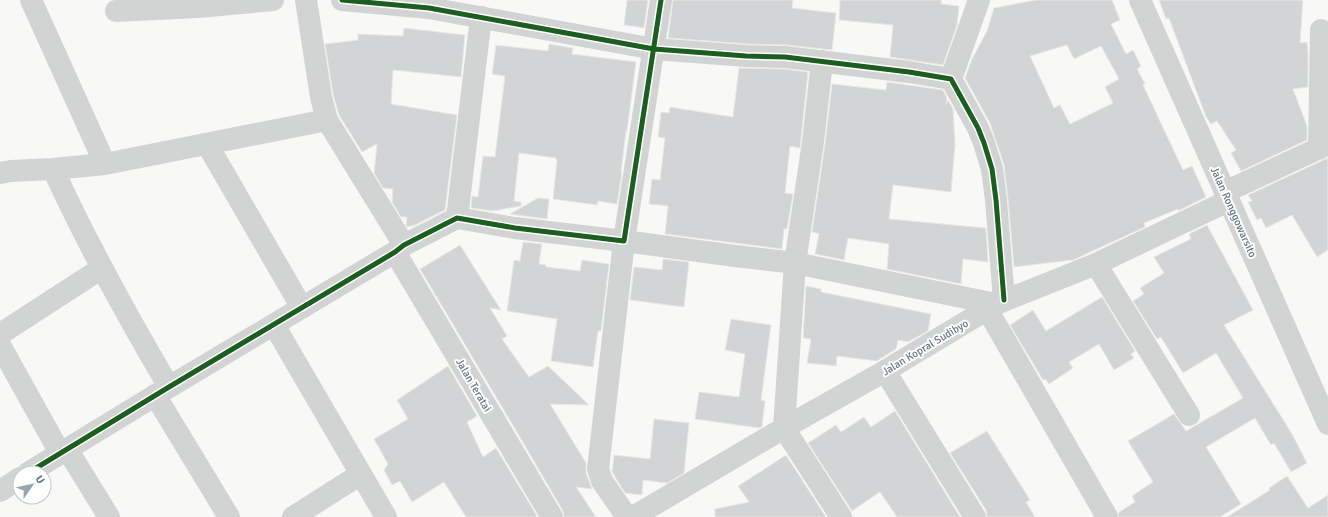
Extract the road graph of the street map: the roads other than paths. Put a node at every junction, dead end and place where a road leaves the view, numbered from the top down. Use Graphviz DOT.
graph roads {
  1 [pos="30,0"];
  2 [pos="273,0"];
  3 [pos="306,0"];
  4 [pos="342,0"];
  5 [pos="661,0"];
  6 [pos="979,0"];
  7 [pos="1140,0"];
  8 [pos="430,4"];
  9 [pos="116,11"];
  10 [pos="481,17"];
  11 [pos="1321,30"];
  12 [pos="654,48"];
  13 [pos="822,61"];
  14 [pos="951,79"];
  15 [pos="328,120"];
  16 [pos="207,144"];
  17 [pos="1324,146"];
  18 [pos="105,164"];
  19 [pos="53,169"];
  20 [pos="0,173"];
  21 [pos="1227,196"];
  22 [pos="456,218"];
  23 [pos="624,241"];
  24 [pos="400,248"];
  25 [pos="795,263"];
  26 [pos="1096,264"];
  27 [pos="102,268"];
  28 [pos="996,304"];
  29 [pos="302,308"];
  30 [pos="274,325"];
  31 [pos="0,334"];
  32 [pos="0,345"];
  33 [pos="885,371"];
  34 [pos="162,391"];
  35 [pos="1188,415"];
  36 [pos="1328,424"];
  37 [pos="784,428"];
  38 [pos="64,451"];
  39 [pos="41,465"];
  40 [pos="361,474"];
  41 [pos="12,483"];
  42 [pos="0,491"];
  43 [pos="109,517"];
  44 [pos="229,517"];
  45 [pos="293,517"];
  46 [pos="386,517"];
  47 [pos="552,517"];
  48 [pos="627,517"];
  49 [pos="633,517"];
  50 [pos="841,517"];
  51 [pos="975,517"];
  52 [pos="1107,517"];
  1 -- 18 [label="street"];
  2 -- 9 [label="street"];
  3 -- 15 [label="street, Jalan Teratai"];
  4 -- 8 [label="street"];
  5 -- 12 [label="street"];
  6 -- 14 [label="street"];
  7 -- 21 [label="street, Jalan Ronggowarsito"];
  8 -- 10 [label="street"];
  10 -- 12 [label="street"];
  10 -- 22 [label="street"];
  11 -- 17 [label="street"];
  12 -- 13 [label="street"];
  12 -- 23 [label="street"];
  13 -- 14 [label="street"];
  13 -- 25 [label="street"];
  14 -- 28 [label="street"];
  15 -- 16 [label="street"];
  15 -- 24 [label="street, Jalan Teratai"];
  16 -- 18 [label="street"];
  16 -- 29 [label="street"];
  17 -- 21 [label="street, Jalan Kopral Sudibyo"];
  18 -- 19 [label="street"];
  19 -- 20 [label="street"];
  19 -- 27 [label="street"];
  21 -- 26 [label="street, Jalan Kopral Sudibyo"];
  21 -- 36 [label="street, Jalan Ronggowarsito"];
  22 -- 23 [label="street"];
  22 -- 24 [label="street"];
  23 -- 25 [label="street"];
  23 -- 48 [label="street"];
  24 -- 29 [label="street"];
  24 -- 47 [label="street, Jalan Teratai"];
  25 -- 28 [label="street"];
  25 -- 37 [label="street"];
  26 -- 28 [label="street, Jalan Kopral Sudibyo"];
  26 -- 35 [label="street"];
  27 -- 31 [label="street"];
  27 -- 34 [label="street"];
  28 -- 33 [label="street, Jalan Kopral Sudibyo"];
  28 -- 52 [label="street"];
  29 -- 30 [label="street"];
  30 -- 34 [label="street"];
  30 -- 40 [label="street"];
  32 -- 38 [label="street"];
  33 -- 37 [label="street, Jalan Kopral Sudibyo"];
  33 -- 51 [label="street"];
  34 -- 38 [label="street"];
  34 -- 44 [label="street"];
  37 -- 49 [label="street, Jalan Kopral Sudibyo"];
  37 -- 50 [label="street"];
  38 -- 39 [label="street"];
  38 -- 43 [label="street"];
  40 -- 45 [label="street"];
  40 -- 46 [label="street"];
  41 -- 42 [label="street"];
}
